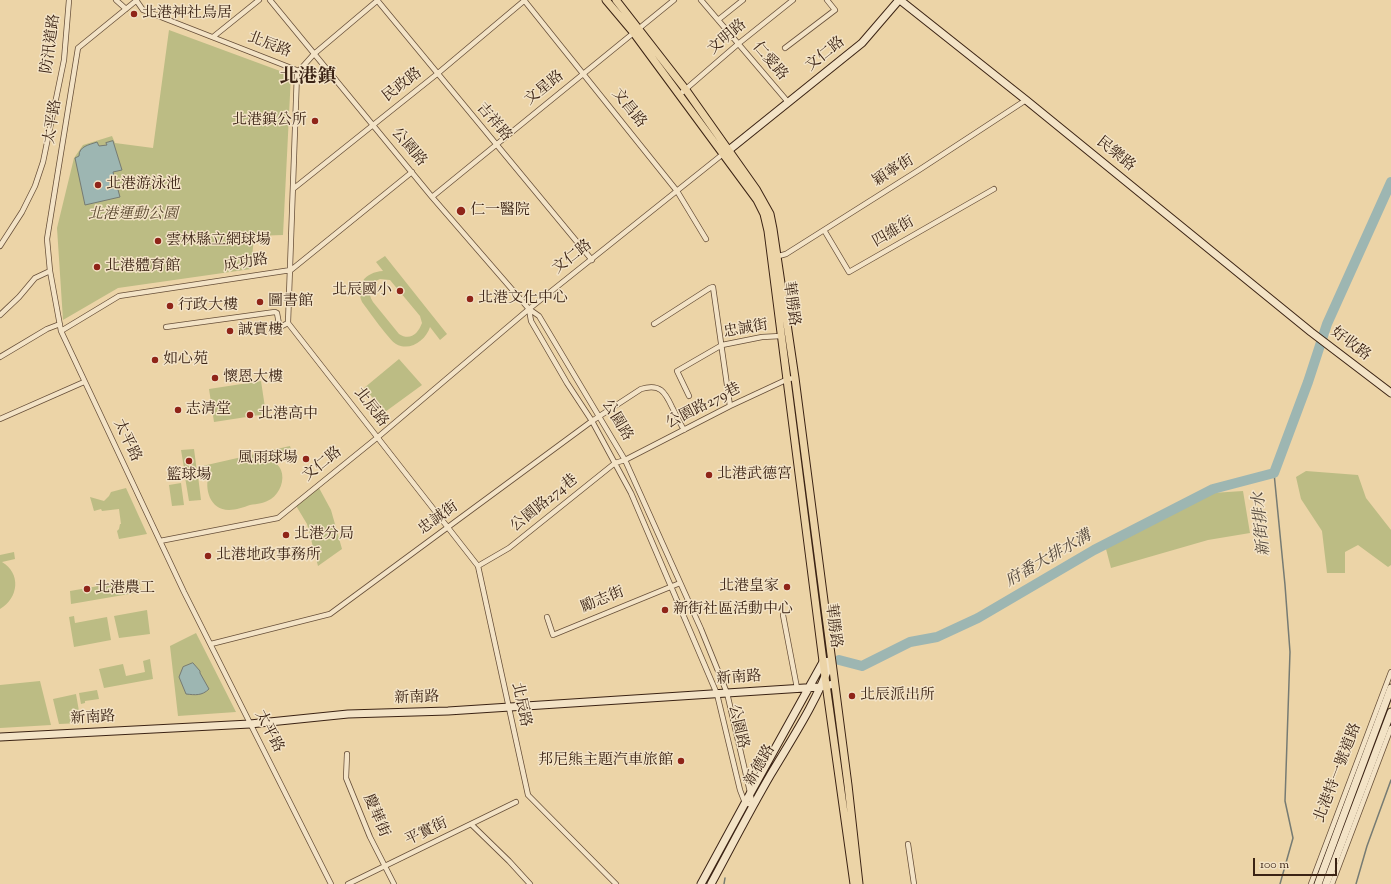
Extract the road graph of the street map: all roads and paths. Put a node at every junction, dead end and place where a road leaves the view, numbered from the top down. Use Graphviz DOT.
graph roads {
  1 [pos="69,0"];
  2 [pos="116,0"];
  3 [pos="136,0"];
  4 [pos="259,0"];
  5 [pos="270,0"];
  6 [pos="378,0"];
  7 [pos="524,0"];
  8 [pos="606,0"];
  9 [pos="616,0"];
  10 [pos="674,0"];
  11 [pos="701,0"];
  12 [pos="743,0"];
  13 [pos="793,0"];
  14 [pos="827,0"];
  15 [pos="900,0"];
  16 [pos="126,9"];
  17 [pos="718,20"];
  18 [pos="636,30"];
  19 [pos="213,38"];
  20 [pos="738,44"];
  21 [pos="785,48"];
  22 [pos="314,54"];
  23 [pos="299,71"];
  24 [pos="584,73"];
  25 [pos="437,74"];
  26 [pos="686,90"];
  27 [pos="679,95"];
  28 [pos="1026,100"];
  29 [pos="788,102"];
  30 [pos="373,125"];
  31 [pos="496,145"];
  32 [pos="726,153"];
  33 [pos="412,172"];
  34 [pos="293,189"];
  35 [pos="994,190"];
  36 [pos="677,191"];
  37 [pos="432,197"];
  38 [pos="824,230"];
  39 [pos="706,239"];
  40 [pos="0,246"];
  41 [pos="774,257"];
  42 [pos="592,260"];
  43 [pos="291,270"];
  44 [pos="50,271"];
  45 [pos="530,309"];
  46 [pos="0,315"];
  47 [pos="288,323"];
  48 [pos="60,324"];
  49 [pos="654,324"];
  50 [pos="166,327"];
  51 [pos="61,331"];
  52 [pos="1312,333"];
  53 [pos="781,336"];
  54 [pos="722,345"];
  55 [pos="0,357"];
  56 [pos="791,378"];
  57 [pos="84,382"];
  58 [pos="1391,393"];
  59 [pos="689,396"];
  60 [pos="730,406"];
  61 [pos="599,416"];
  62 [pos="0,419"];
  63 [pos="592,421"];
  64 [pos="684,430"];
  65 [pos="378,437"];
  66 [pos="625,460"];
  67 [pos="615,462"];
  68 [pos="448,527"];
  69 [pos="160,541"];
  70 [pos="478,566"];
  71 [pos="680,583"];
  72 [pos="671,587"];
  73 [pos="783,615"];
  74 [pos="547,617"];
  75 [pos="210,644"];
  76 [pos="827,661"];
  77 [pos="1391,672"];
  78 [pos="827,686"];
  79 [pos="810,687"];
  80 [pos="797,688"];
  81 [pos="1391,688"];
  82 [pos="727,693"];
  83 [pos="717,694"];
  84 [pos="508,707"];
  85 [pos="1391,712"];
  86 [pos="250,724"];
  87 [pos="1391,728"];
  88 [pos="0,737"];
  89 [pos="347,754"];
  90 [pos="751,792"];
  91 [pos="516,802"];
  92 [pos="745,803"];
  93 [pos="753,805"];
  94 [pos="472,825"];
  95 [pos="908,844"];
  96 [pos="384,866"];
  97 [pos="331,884"];
  98 [pos="348,884"];
  99 [pos="394,884"];
  100 [pos="530,884"];
  101 [pos="616,884"];
  102 [pos="701,884"];
  103 [pos="711,884"];
  104 [pos="854,884"];
  105 [pos="859,884"];
  106 [pos="914,884"];
  107 [pos="1311,884"];
  108 [pos="1318,884"];
  109 [pos="1326,884"];
  110 [pos="1332,884"];
  1 -- 40 [label="street, 防汛道路"];
  2 -- 16 [label="street"];
  3 -- 16 [label="street, 太平路"];
  3 -- 19 [label="street, 北辰路"];
  4 -- 19 [label="street"];
  5 -- 22 [label="street, 公園路"];
  6 -- 22 [label="street"];
  6 -- 25 [label="street, 吉祥路"];
  7 -- 24 [label="street, 文昌路"];
  7 -- 25 [label="street, 民政路"];
  8 -- 18 [label="main road, 華勝路"];
  9 -- 18 [label="main road, 華勝路"];
  10 -- 18 [label="street, 文星路"];
  11 -- 17 [label="street, 仁愛路"];
  12 -- 17 [label="street"];
  13 -- 20 [label="street, 文明路"];
  14 -- 21 [label="street"];
  15 -- 28 [label="main road, 民樂路"];
  15 -- 29 [label="main road, 文仁路"];
  16 -- 44 [label="street, 太平路"];
  17 -- 20 [label="street, 仁愛路"];
  18 -- 24 [label="street, 文星路"];
  18 -- 26 [label="main road, 華勝路"];
  18 -- 27 [label="main road, 華勝路"];
  19 -- 23 [label="street, 北辰路"];
  20 -- 26 [label="street, 文明路"];
  20 -- 29 [label="street, 仁愛路"];
  22 -- 23 [label="street"];
  22 -- 30 [label="street, 公園路"];
  23 -- 34 [label="street, 北辰路"];
  24 -- 31 [label="street, 文星路"];
  24 -- 36 [label="street, 文昌路"];
  25 -- 30 [label="street, 民政路"];
  25 -- 31 [label="street, 吉祥路"];
  26 -- 27 [label="street, 文明路"];
  26 -- 32 [label="main road, 華勝路"];
  27 -- 32 [label="main road, 華勝路"];
  28 -- 38 [label="street, 穎寧街"];
  28 -- 52 [label="main road, 民樂路"];
  29 -- 32 [label="main road, 文仁路"];
  30 -- 33 [label="street, 公園路"];
  30 -- 34 [label="street, 民政路"];
  31 -- 37 [label="street, 文星路"];
  31 -- 42 [label="street, 吉祥路"];
  32 -- 36 [label="street, 文仁路"];
  32 -- 41 [label="main road, 華勝路"];
  33 -- 37 [label="street, 公園路"];
  33 -- 43 [label="street, 成功路"];
  34 -- 43 [label="street, 北辰路"];
  35 -- 38 [label="street, 四維街"];
  36 -- 39 [label="street, 文昌路"];
  36 -- 42 [label="street, 文仁路"];
  37 -- 45 [label="street, 公園路"];
  38 -- 41 [label="street, 穎寧街"];
  41 -- 53 [label="main road, 華勝路"];
  41 -- 56 [label="main road, 華勝路"];
  42 -- 45 [label="street, 文仁路"];
  43 -- 47 [label="street, 北辰路"];
  43 -- 51 [label="street, 成功路"];
  44 -- 46 [label="street"];
  44 -- 48 [label="street, 太平路"];
  45 -- 61 [label="street, 公園路"];
  45 -- 63 [label="street, 公園路"];
  45 -- 65 [label="street, 文仁路"];
  47 -- 50 [label="street"];
  47 -- 65 [label="street, 北辰路"];
  48 -- 51 [label="street, 太平路"];
  48 -- 55 [label="street"];
  49 -- 54 [label="street"];
  51 -- 57 [label="street, 太平路"];
  52 -- 58 [label="main road, 好收路"];
  53 -- 54 [label="street, 忠誠街"];
  53 -- 56 [label="main road, 華勝路"];
  54 -- 59 [label="street, 忠誠街"];
  54 -- 60 [label="street"];
  56 -- 60 [label="street, 公園路279巷"];
  56 -- 76 [label="main road, 華勝路"];
  57 -- 62 [label="street"];
  57 -- 69 [label="street, 太平路"];
  60 -- 64 [label="street, 公園路279巷"];
  61 -- 63 [label="street, 忠誠街"];
  61 -- 64 [label="street, 忠誠街"];
  61 -- 66 [label="street, 公園路"];
  63 -- 67 [label="street, 公園路"];
  63 -- 68 [label="street, 忠誠街"];
  64 -- 66 [label="street, 公園路279巷"];
  65 -- 68 [label="street, 北辰路"];
  65 -- 69 [label="street, 文仁路"];
  66 -- 67 [label="street, 公園路274巷"];
  66 -- 71 [label="street, 公園路"];
  67 -- 70 [label="street, 公園路274巷"];
  67 -- 72 [label="street, 公園路"];
  68 -- 70 [label="street, 北辰路"];
  68 -- 75 [label="street, 忠誠街"];
  69 -- 75 [label="street, 太平路"];
  70 -- 84 [label="street, 北辰路"];
  71 -- 72 [label="street, 勵志街"];
  71 -- 82 [label="street, 公園路"];
  72 -- 74 [label="street, 勵志街"];
  72 -- 83 [label="street, 公園路"];
  73 -- 80 [label="street"];
  75 -- 86 [label="street, 太平路"];
  76 -- 78 [label="main road"];
  76 -- 78 [label="main road"];
  76 -- 79 [label="main road, 新德路"];
  77 -- 107 [label="street, 北港特一號道路"];
  78 -- 79 [label="main road, 新南路"];
  78 -- 93 [label="main road, 新德路"];
  78 -- 104 [label="main road"];
  78 -- 105 [label="main road"];
  79 -- 80 [label="main road, 新南路"];
  79 -- 90 [label="main road, 新德路"];
  80 -- 82 [label="main road, 新南路"];
  81 -- 108 [label="main road, 北港特一號道路"];
  82 -- 83 [label="main road, 新南路"];
  82 -- 90 [label="street, 公園路"];
  83 -- 84 [label="main road, 新南路"];
  83 -- 92 [label="street, 公園路"];
  84 -- 86 [label="main road, 新南路"];
  84 -- 101 [label="street, 北辰路"];
  85 -- 109 [label="main road, 北港特一號道路"];
  86 -- 88 [label="main road, 新南路"];
  86 -- 97 [label="street, 太平路"];
  87 -- 110 [label="street"];
  89 -- 96 [label="street, 慶華街"];
  90 -- 92 [label="main road, 新德路"];
  90 -- 93 [label="street, 公園路"];
  91 -- 94 [label="street, 平實街"];
  92 -- 93 [label="street"];
  92 -- 102 [label="main road, 新德路"];
  93 -- 103 [label="main road, 新德路"];
  94 -- 96 [label="street, 平實街"];
  94 -- 100 [label="street"];
  95 -- 106 [label="street"];
  96 -- 98 [label="street, 平實街"];
  96 -- 99 [label="street, 慶華街"];
}
